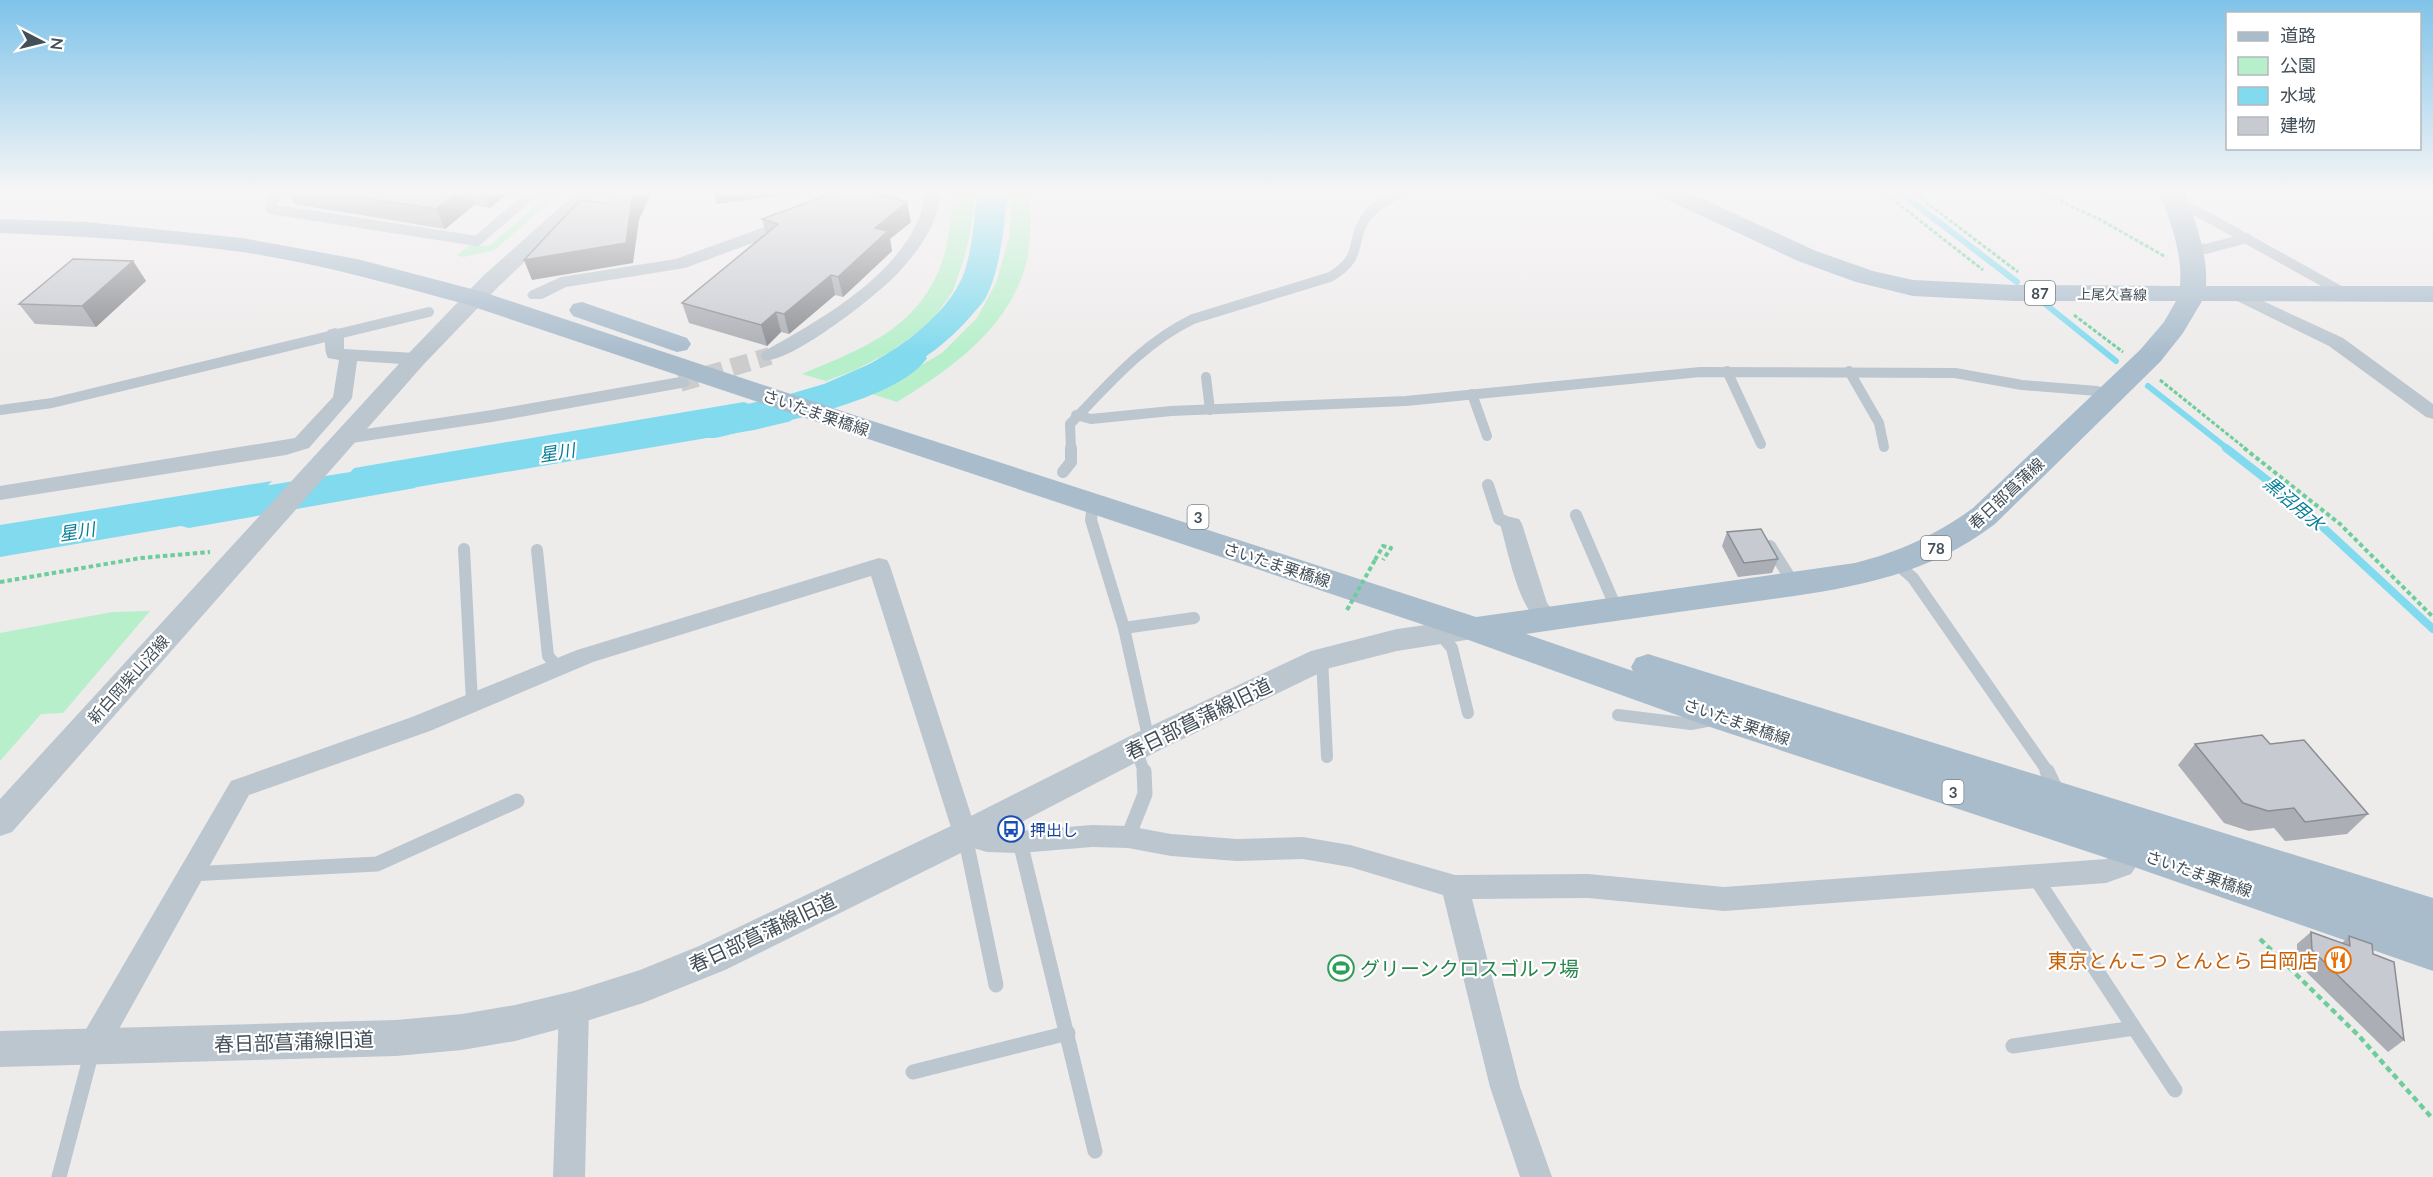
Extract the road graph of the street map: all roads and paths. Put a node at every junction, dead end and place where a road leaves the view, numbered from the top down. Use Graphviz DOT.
graph roads {
  1 [pos="247,246"];
  2 [pos="360,246"];
  3 [pos="531,246"];
  4 [pos="727,246"];
  5 [pos="910,246"];
  6 [pos="1357,246"];
  7 [pos="1786,246"];
  8 [pos="1963,246"];
  9 [pos="1975,246"];
  10 [pos="2146,246"];
  11 [pos="2185,246"];
  12 [pos="2217,246"];
  13 [pos="2261,246"];
  14 [pos="2191,269"];
  15 [pos="2020,285"];
  16 [pos="483,290"];
  17 [pos="2237,294"];
  18 [pos="2346,294"];
  19 [pos="2433,294"];
  20 [pos="536,295"];
  21 [pos="429,312"];
  22 [pos="2070,312"];
  23 [pos="335,334"];
  24 [pos="349,355"];
  25 [pos="2130,358"];
  26 [pos="416,359"];
  27 [pos="765,366"];
  28 [pos="1849,370"];
  29 [pos="1727,371"];
  30 [pos="2153,375"];
  31 [pos="1206,377"];
  32 [pos="680,383"];
  33 [pos="1472,394"];
  34 [pos="2108,395"];
  35 [pos="0,410"];
  36 [pos="1210,410"];
  37 [pos="2433,413"];
  38 [pos="1076,415"];
  39 [pos="1487,436"];
  40 [pos="340,443"];
  41 [pos="1761,444"];
  42 [pos="1884,447"];
  43 [pos="1063,472"];
  44 [pos="1488,485"];
  45 [pos="0,493"];
  46 [pos="1093,502"];
  47 [pos="1576,515"];
  48 [pos="1511,524"];
  49 [pos="1770,546"];
  50 [pos="464,549"];
  51 [pos="221,550"];
  52 [pos="537,550"];
  53 [pos="1383,560"];
  54 [pos="1897,564"];
  55 [pos="0,582"];
  56 [pos="1794,584"];
  57 [pos="1347,610"];
  58 [pos="1617,610"];
  59 [pos="2433,617"];
  60 [pos="1194,618"];
  61 [pos="1532,621"];
  62 [pos="1124,628"];
  63 [pos="1475,629"];
  64 [pos="1439,633"];
  65 [pos="1322,659"];
  66 [pos="558,667"];
  67 [pos="472,702"];
  68 [pos="1468,713"];
  69 [pos="1618,715"];
  70 [pos="1726,718"];
  71 [pos="1143,744"];
  72 [pos="1328,756"];
  73 [pos="2059,798"];
  74 [pos="517,801"];
  75 [pos="0,822"];
  76 [pos="965,835"];
  77 [pos="1128,837"];
  78 [pos="1020,842"];
  79 [pos="2134,850"];
  80 [pos="191,874"];
  81 [pos="2035,877"];
  82 [pos="1455,887"];
  83 [pos="2433,916"];
  84 [pos="2260,939"];
  85 [pos="2433,952"];
  86 [pos="996,985"];
  87 [pos="574,1008"];
  88 [pos="2134,1028"];
  89 [pos="1068,1034"];
  90 [pos="93,1046"];
  91 [pos="2013,1046"];
  92 [pos="0,1049"];
  93 [pos="913,1072"];
  94 [pos="2175,1090"];
  95 [pos="2433,1119"];
  96 [pos="1095,1151"];
  97 [pos="59,1177"];
  98 [pos="569,1177"];
  99 [pos="1536,1177"];
  1 -- 16 [label="main road, さいたま栗橋線 / 3"];
  2 -- 16 [label="main road, さいたま栗橋線 / 3"];
  3 -- 16 [label="street"];
  4 -- 20 [label="street"];
  5 -- 27 [label="street"];
  6 -- 38 [label="lane"];
  7 -- 15 [label="main road, 上尾久喜線 / 87"];
  8 -- 15 [label="path"];
  9 -- 15 [label="path"];
  10 -- 14 [label="path"];
  11 -- 14 [label="main road"];
  12 -- 14 [label="lane"];
  13 -- 18 [label="lane"];
  14 -- 15 [label="main road, 上尾久喜線 / 87"];
  14 -- 17 [label="main road, 上尾久喜線 / 87"];
  14 -- 34 [label="main road, 春日部菖蒲線 / 78"];
  16 -- 20 [label="main road, さいたま栗橋線 / 3"];
  16 -- 26 [label="street"];
  16 -- 46 [label="main road, さいたま栗橋線 / 3"];
  17 -- 18 [label="main road, 上尾久喜線 / 87"];
  17 -- 37 [label="street"];
  18 -- 19 [label="main road, 上尾久喜線 / 87"];
  20 -- 27 [label="main road, さいたま栗橋線 / 3"];
  21 -- 23 [label="lane"];
  22 -- 25 [label="path"];
  23 -- 24 [label="street"];
  23 -- 35 [label="lane"];
  24 -- 26 [label="street"];
  24 -- 45 [label="street"];
  26 -- 40 [label="street"];
  27 -- 43 [label="main road, さいたま栗橋線 / 3"];
  28 -- 29 [label="lane"];
  28 -- 34 [label="lane"];
  28 -- 42 [label="lane"];
  29 -- 33 [label="lane"];
  29 -- 41 [label="lane"];
  30 -- 59 [label="path"];
  31 -- 36 [label="lane"];
  32 -- 40 [label="street"];
  33 -- 36 [label="lane"];
  33 -- 39 [label="lane"];
  34 -- 54 [label="main road, 春日部菖蒲線 / 78"];
  36 -- 38 [label="lane"];
  38 -- 43 [label="lane"];
  40 -- 75 [label="street, 新白岡柴山沼線"];
  43 -- 61 [label="main road, さいたま栗橋線 / 3"];
  44 -- 48 [label="lane"];
  46 -- 62 [label="lane"];
  46 -- 63 [label="main road, さいたま栗橋線 / 3"];
  47 -- 58 [label="lane"];
  48 -- 61 [label="street"];
  49 -- 56 [label="lane"];
  50 -- 67 [label="lane"];
  51 -- 55 [label="path"];
  52 -- 66 [label="lane"];
  53 -- 57 [label="path, bridge"];
  54 -- 56 [label="main road, 春日部菖蒲線 / 78"];
  54 -- 73 [label="lane"];
  56 -- 58 [label="main road, 春日部菖蒲線 / 78"];
  58 -- 61 [label="main road, 春日部菖蒲線 / 78"];
  60 -- 62 [label="lane"];
  61 -- 63 [label="main road, 春日部菖蒲線 / 78"];
  61 -- 73 [label="main road, さいたま栗橋線 / 3"];
  62 -- 71 [label="lane"];
  63 -- 64 [label="street, 春日部菖蒲線旧道"];
  63 -- 70 [label="main road, さいたま栗橋線 / 3"];
  64 -- 65 [label="street, 春日部菖蒲線旧道"];
  64 -- 68 [label="lane"];
  65 -- 71 [label="street, 春日部菖蒲線旧道"];
  65 -- 72 [label="lane"];
  66 -- 67 [label="street"];
  66 -- 76 [label="street"];
  67 -- 80 [label="street"];
  69 -- 70 [label="lane"];
  70 -- 79 [label="main road, さいたま栗橋線 / 3"];
  71 -- 76 [label="street, 春日部菖蒲線旧道"];
  71 -- 77 [label="lane"];
  73 -- 83 [label="main road, さいたま栗橋線 / 3"];
  74 -- 80 [label="lane"];
  76 -- 78 [label="street"];
  76 -- 86 [label="lane"];
  76 -- 87 [label="street, 春日部菖蒲線旧道"];
  77 -- 78 [label="street"];
  77 -- 82 [label="street"];
  78 -- 89 [label="lane"];
  79 -- 81 [label="street"];
  79 -- 85 [label="main road, さいたま栗橋線 / 3"];
  80 -- 90 [label="street"];
  81 -- 82 [label="street"];
  81 -- 88 [label="lane"];
  82 -- 99 [label="street"];
  84 -- 95 [label="path"];
  87 -- 90 [label="street, 春日部菖蒲線旧道"];
  87 -- 98 [label="street"];
  88 -- 91 [label="lane"];
  88 -- 94 [label="lane"];
  89 -- 93 [label="lane"];
  89 -- 96 [label="lane"];
  90 -- 92 [label="street, 春日部菖蒲線旧道"];
  90 -- 97 [label="lane"];
}
